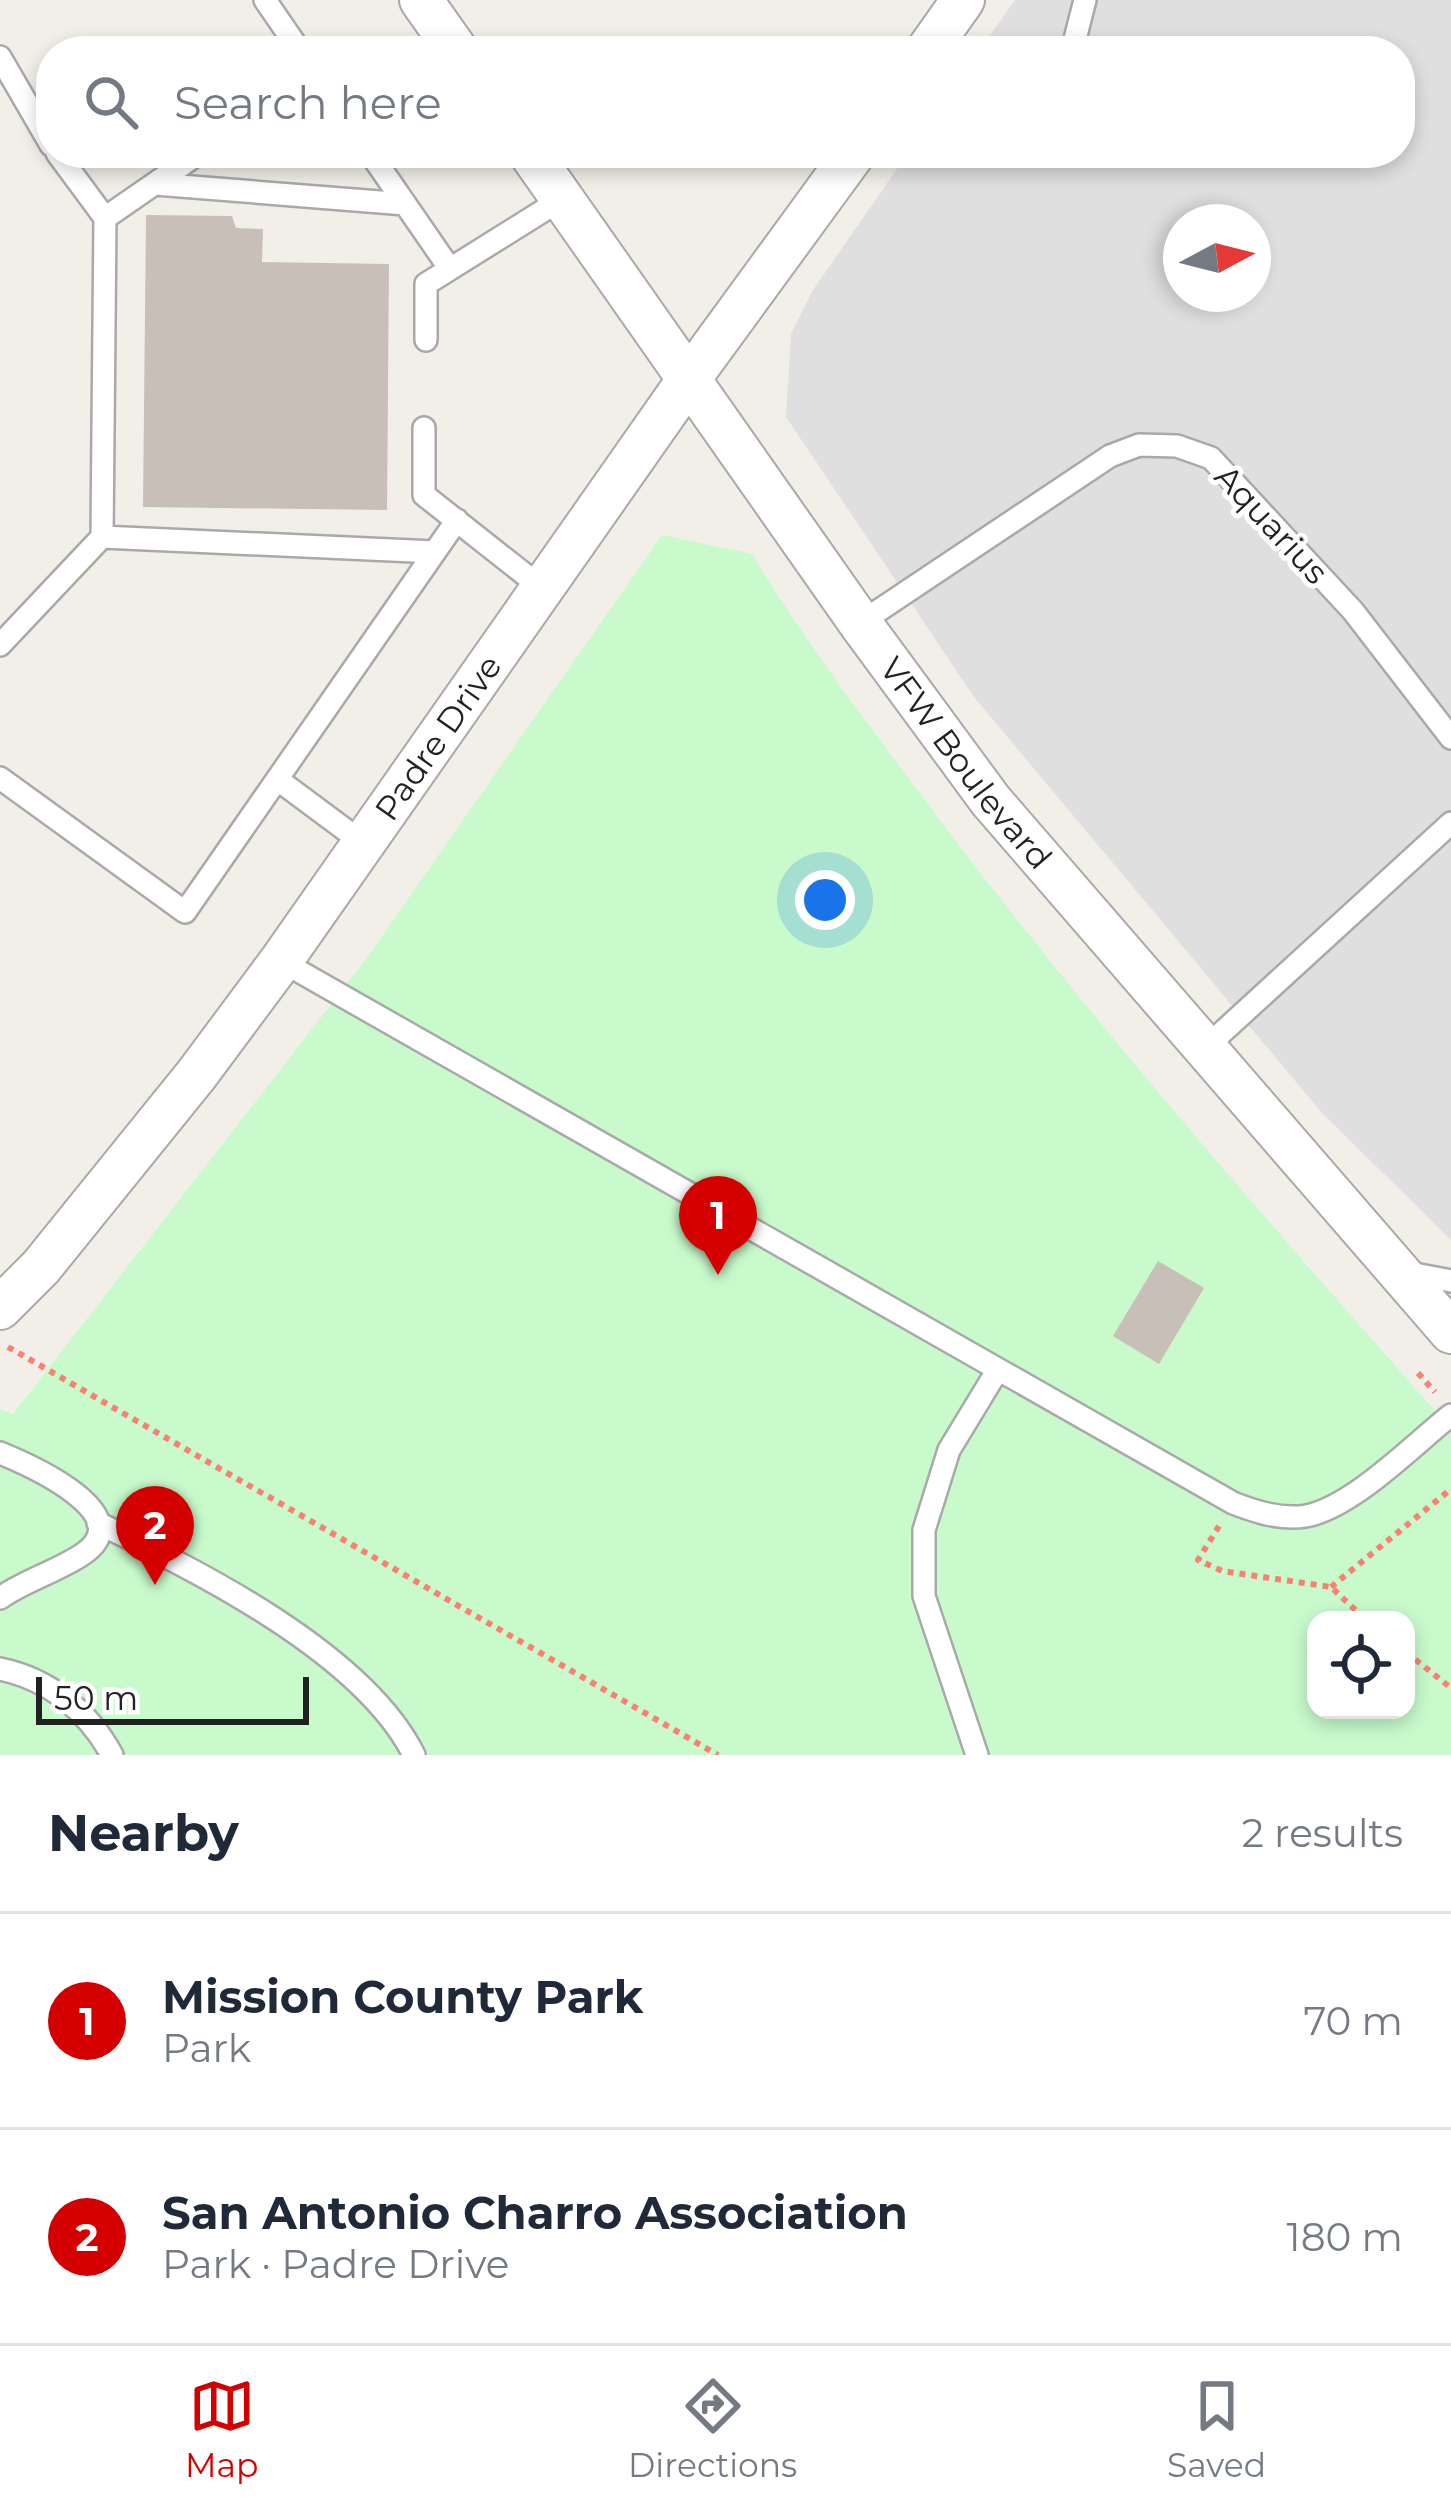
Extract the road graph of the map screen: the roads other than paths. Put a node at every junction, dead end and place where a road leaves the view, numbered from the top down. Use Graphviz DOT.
graph roads {
  1 [pos="265,0"];
  2 [pos="422,0"];
  3 [pos="963,0"];
  4 [pos="1085,0"];
  5 [pos="290,36"];
  6 [pos="447,36"];
  7 [pos="938,36"];
  8 [pos="1076,36"];
  9 [pos="0,57"];
  10 [pos="36,119"];
  11 [pos="68,168"];
  12 [pos="178,168"];
  13 [pos="380,168"];
  14 [pos="540,168"];
  15 [pos="843,168"];
  16 [pos="155,184"];
  17 [pos="562,199"];
  18 [pos="405,204"];
  19 [pos="105,218"];
  20 [pos="450,269"];
  21 [pos="426,340"];
  22 [pos="689,379"];
  23 [pos="424,428"];
  24 [pos="457,520"];
  25 [pos="102,537"];
  26 [pos="435,552"];
  27 [pos="542,588"];
  28 [pos="860,623"];
  29 [pos="0,645"];
  30 [pos="1451,738"];
  31 [pos="0,778"];
  32 [pos="277,779"];
  33 [pos="1451,824"];
  34 [pos="364,843"];
  35 [pos="281,961"];
  36 [pos="1205,1048"];
  37 [pos="1399,1271"];
  38 [pos="1451,1281"];
  39 [pos="0,1308"];
  40 [pos="1451,1332"];
  41 [pos="997,1371"];
  42 [pos="1451,1415"];
  43 [pos="0,1453"];
  44 [pos="98,1523"];
  45 [pos="0,1598"];
  46 [pos="0,1669"];
  47 [pos="112,1755"];
  48 [pos="414,1755"];
  49 [pos="976,1755"];
  1 -- 5 [label="lane"];
  2 -- 6 [label="street"];
  3 -- 7 [label="street"];
  4 -- 8 [label="lane"];
  9 -- 10 [label="lane"];
  11 -- 19 [label="lane"];
  12 -- 16 [label="lane"];
  13 -- 18 [label="lane"];
  14 -- 17 [label="street, VFW Boulevard"];
  15 -- 22 [label="street, Padre Drive"];
  16 -- 18 [label="lane"];
  16 -- 19 [label="lane"];
  17 -- 20 [label="lane"];
  17 -- 22 [label="street, VFW Boulevard"];
  18 -- 20 [label="lane"];
  19 -- 25 [label="lane"];
  20 -- 21 [label="lane"];
  22 -- 27 [label="street, Padre Drive"];
  22 -- 28 [label="street, VFW Boulevard"];
  23 -- 24 [label="lane"];
  24 -- 26 [label="lane"];
  24 -- 27 [label="lane"];
  25 -- 26 [label="lane"];
  25 -- 29 [label="lane"];
  26 -- 32 [label="lane"];
  27 -- 34 [label="street, Padre Drive"];
  28 -- 30 [label="lane, Aquarius"];
  28 -- 36 [label="street, VFW Boulevard"];
  31 -- 32 [label="lane"];
  32 -- 34 [label="lane"];
  33 -- 36 [label="lane"];
  34 -- 35 [label="street, Padre Drive"];
  35 -- 39 [label="street, Padre Drive"];
  35 -- 41 [label="lane"];
  36 -- 37 [label="street, VFW Boulevard"];
  37 -- 38 [label="lane"];
  37 -- 40 [label="street, VFW Boulevard"];
  41 -- 42 [label="lane"];
  41 -- 49 [label="lane"];
  43 -- 44 [label="lane"];
  44 -- 45 [label="lane"];
  44 -- 48 [label="lane"];
  46 -- 47 [label="lane"];
}
